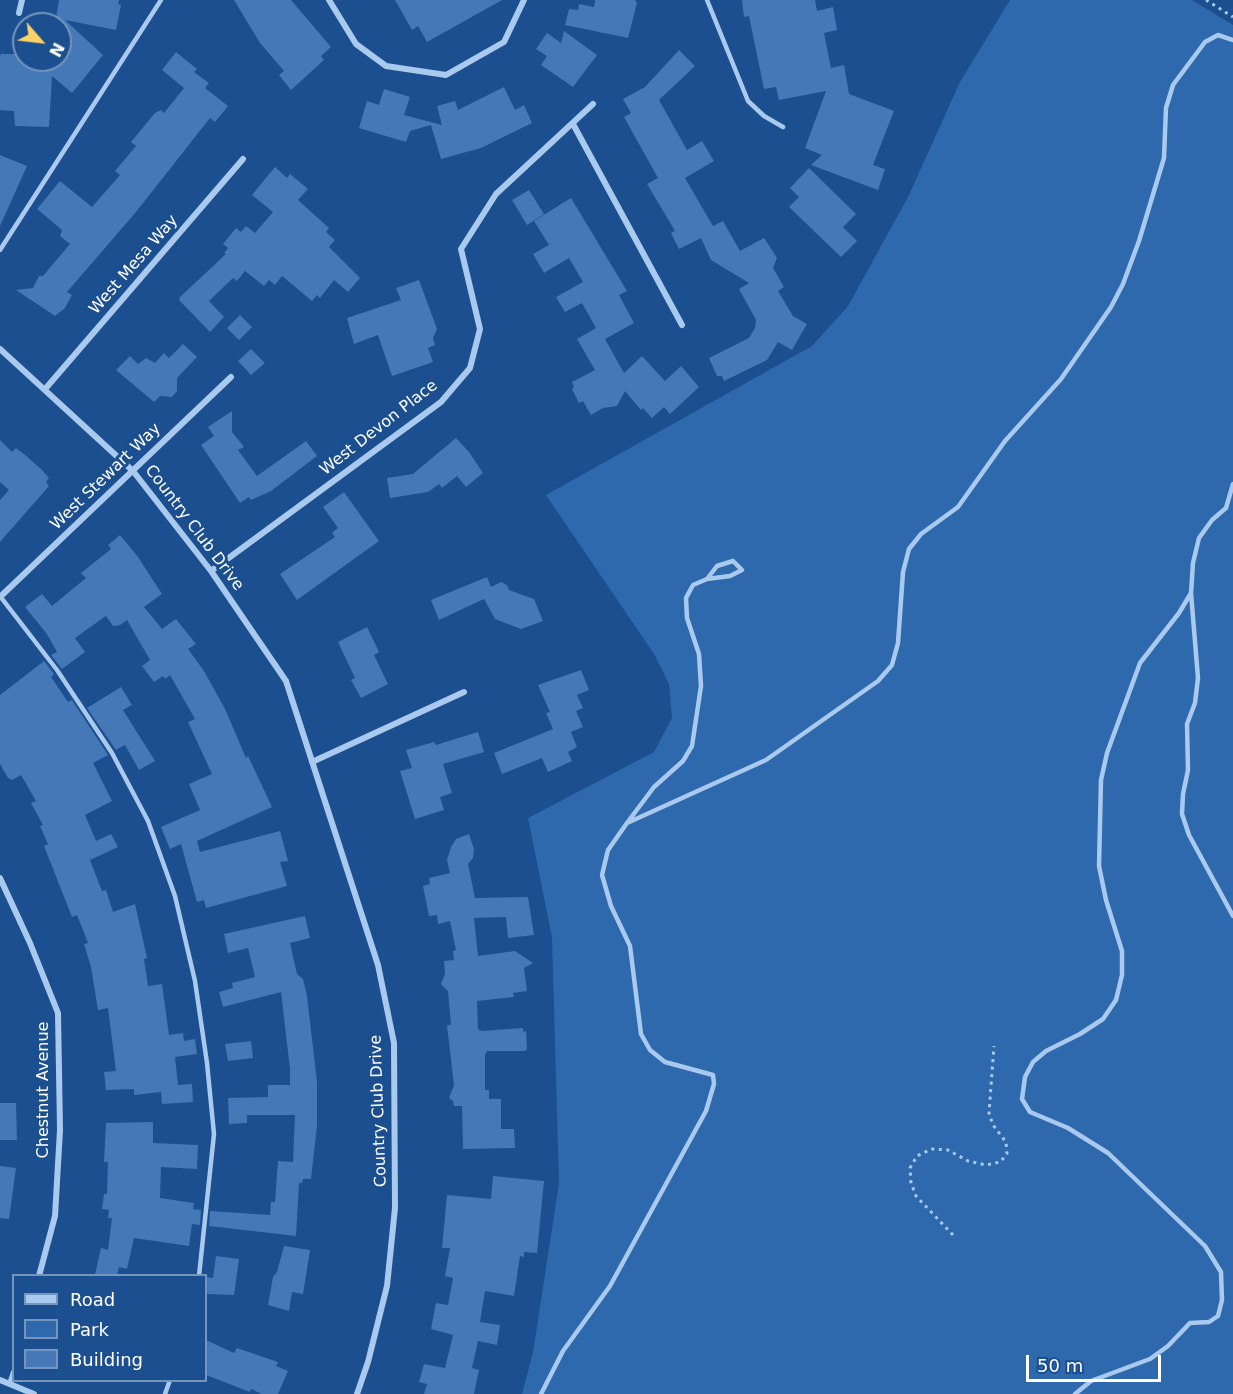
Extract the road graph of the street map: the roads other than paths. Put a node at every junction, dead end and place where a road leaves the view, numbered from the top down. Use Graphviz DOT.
graph roads {
  1 [pos="161,0"];
  2 [pos="329,0"];
  3 [pos="524,0"];
  4 [pos="707,0"];
  5 [pos="1233,40"];
  6 [pos="593,104"];
  7 [pos="573,124"];
  8 [pos="783,126"];
  9 [pos="243,159"];
  10 [pos="0,250"];
  11 [pos="682,325"];
  12 [pos="0,349"];
  13 [pos="231,377"];
  14 [pos="46,388"];
  15 [pos="133,471"];
  16 [pos="1233,484"];
  17 [pos="211,571"];
  18 [pos="707,579"];
  19 [pos="1191,593"];
  20 [pos="0,596"];
  21 [pos="464,692"];
  22 [pos="312,762"];
  23 [pos="627,823"];
  24 [pos="0,878"];
  25 [pos="1233,916"];
  26 [pos="39,1274"];
  27 [pos="199,1274"];
  28 [pos="12,1378"];
  29 [pos="0,1380"];
  30 [pos="10,1384"];
  31 [pos="34,1394"];
  32 [pos="357,1394"];
  33 [pos="541,1394"];
  34 [pos="1075,1394"];
  1 -- 10 [label="lane"];
  2 -- 3 [label="street"];
  4 -- 8 [label="lane"];
  5 -- 23 [label="lane"];
  6 -- 7 [label="street, West Devon Place"];
  7 -- 11 [label="street"];
  7 -- 17 [label="street, West Devon Place"];
  9 -- 14 [label="street, West Mesa Way"];
  12 -- 14 [label="street, Country Club Drive"];
  13 -- 15 [label="street, West Stewart Way"];
  14 -- 15 [label="street, Country Club Drive"];
  15 -- 17 [label="street, Country Club Drive"];
  15 -- 20 [label="street, West Stewart Way"];
  16 -- 19 [label="lane"];
  17 -- 22 [label="street, Country Club Drive"];
  18 -- 18 [label="lane"];
  18 -- 23 [label="lane"];
  19 -- 25 [label="lane"];
  19 -- 34 [label="lane"];
  20 -- 27 [label="lane"];
  21 -- 22 [label="street"];
  22 -- 32 [label="street, Country Club Drive"];
  23 -- 33 [label="lane"];
  24 -- 26 [label="street, Chestnut Avenue"];
  28 -- 30 [label="street"];
  29 -- 30 [label="street"];
  30 -- 31 [label="street"];
}
